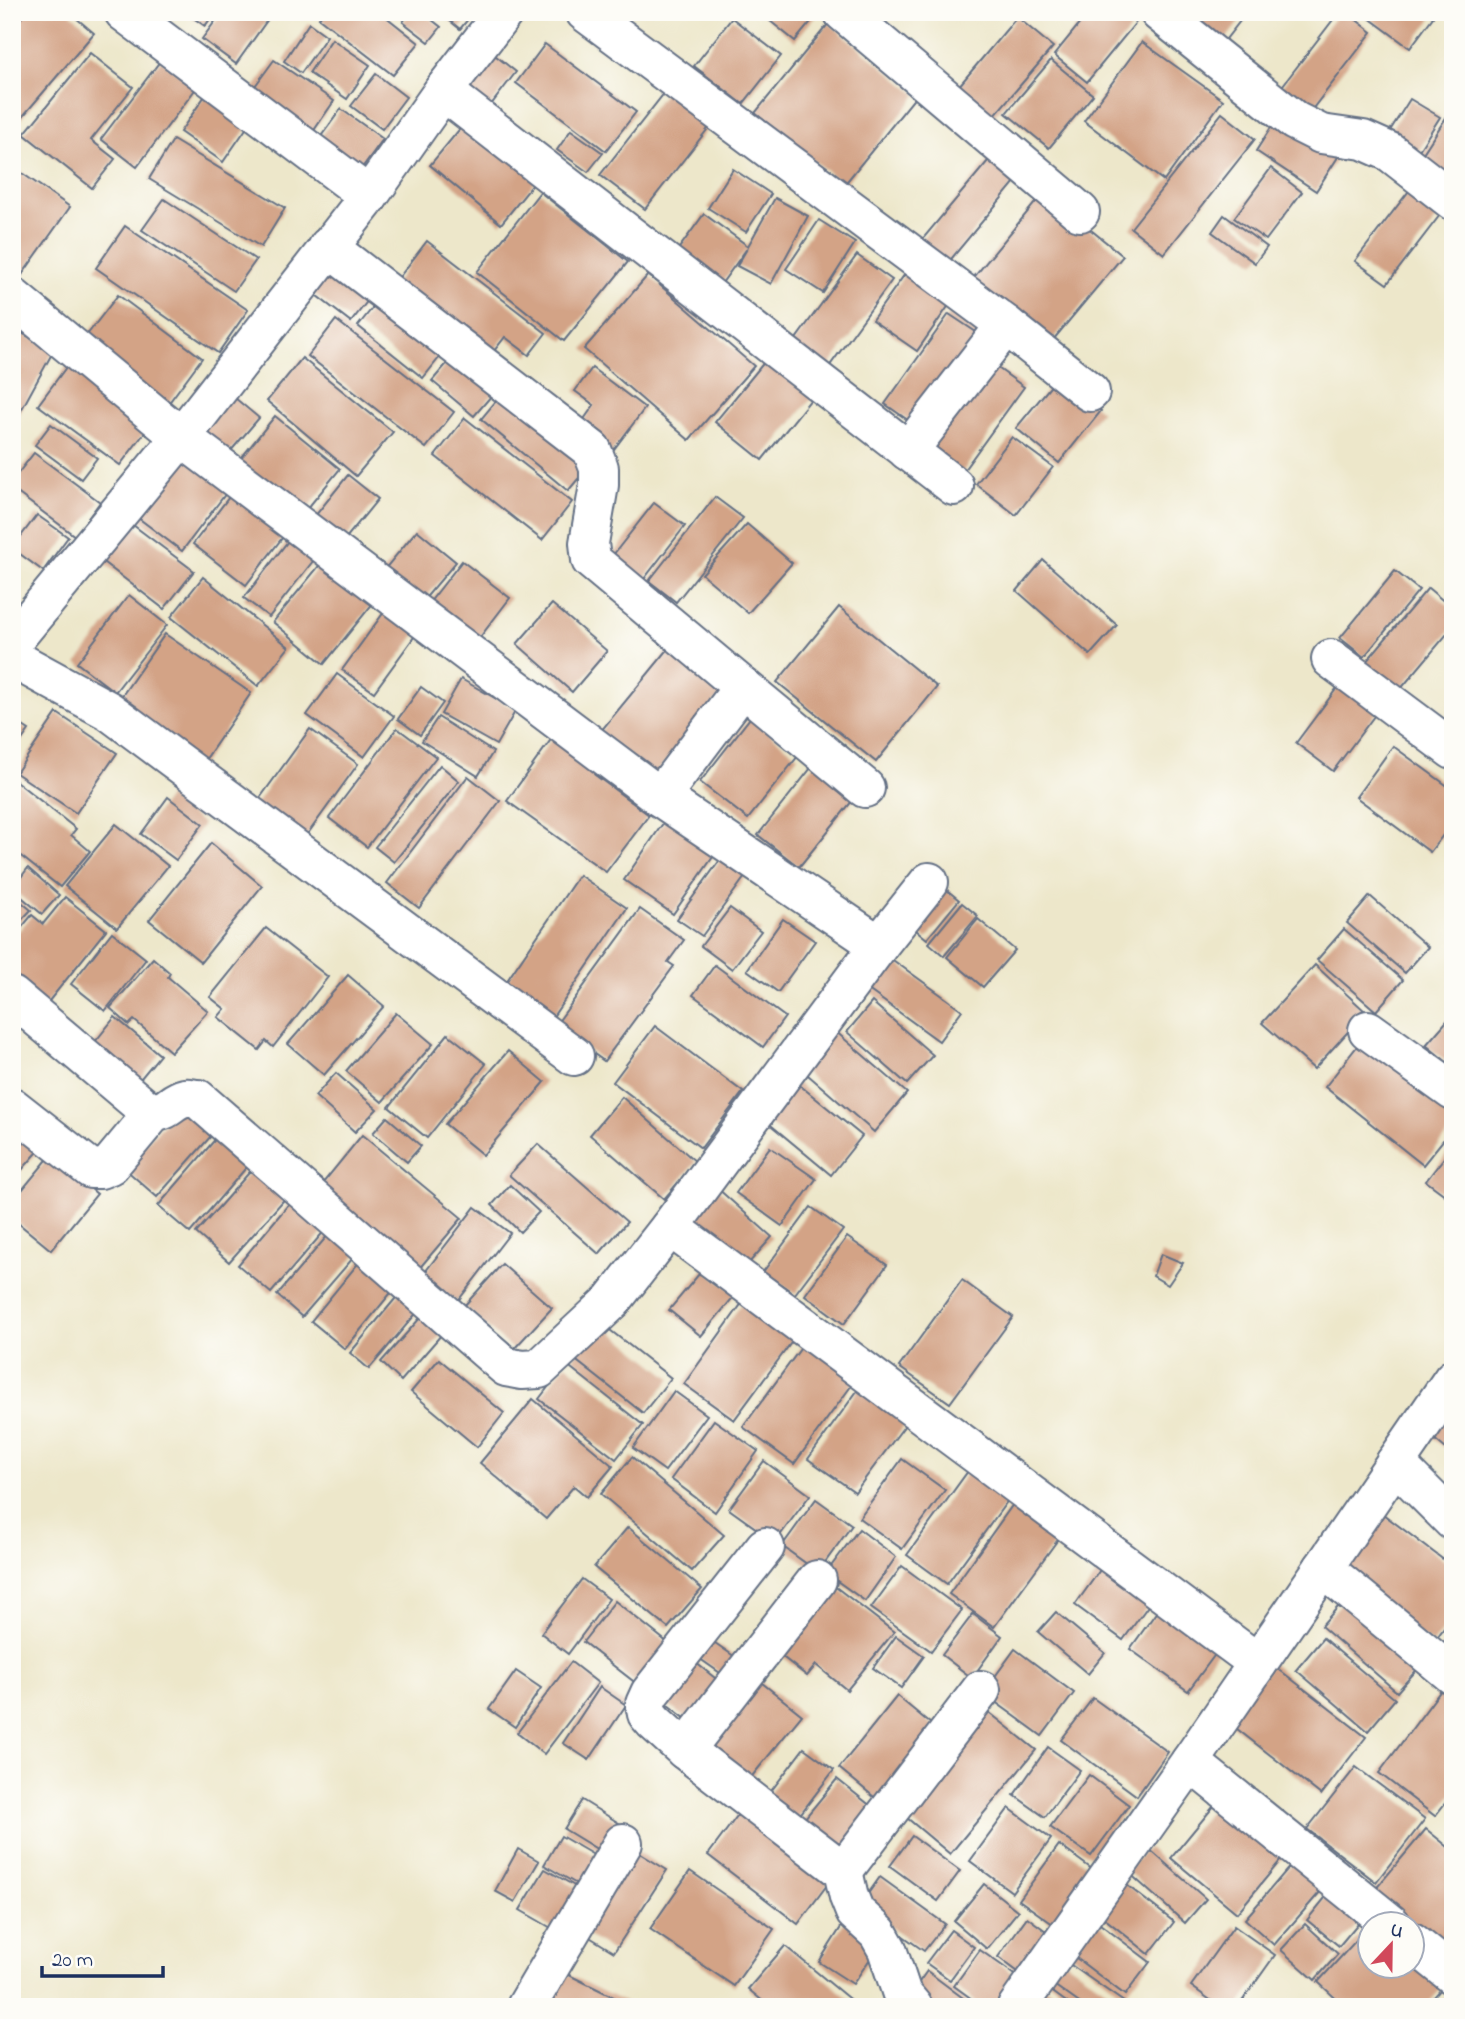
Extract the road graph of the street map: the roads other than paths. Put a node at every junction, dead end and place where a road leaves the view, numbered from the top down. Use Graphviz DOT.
graph roads {
  1 [pos="124,12"];
  2 [pos="504,12"];
  3 [pos="585,12"];
  4 [pos="843,12"];
  5 [pos="1159,12"];
  6 [pos="443,91"];
  7 [pos="369,196"];
  8 [pos="1453,201"];
  9 [pos="1080,212"];
  10 [pos="328,247"];
  11 [pos="12,297"];
  12 [pos="1006,326"];
  13 [pos="1090,392"];
  14 [pos="181,437"];
  15 [pos="908,451"];
  16 [pos="954,486"];
  17 [pos="12,642"];
  18 [pos="12,658"];
  19 [pos="1331,659"];
  20 [pos="743,687"];
  21 [pos="1453,750"];
  22 [pos="865,788"];
  23 [pos="660,797"];
  24 [pos="929,883"];
  25 [pos="879,945"];
  26 [pos="12,996"];
  27 [pos="1368,1030"];
  28 [pos="574,1056"];
  29 [pos="1453,1091"];
  30 [pos="12,1107"];
  31 [pos="154,1112"];
  32 [pos="670,1227"];
  33 [pos="1453,1379"];
  34 [pos="1395,1463"];
  35 [pos="1453,1521"];
  36 [pos="765,1547"];
  37 [pos="1323,1568"];
  38 [pos="817,1580"];
  39 [pos="1258,1663"];
  40 [pos="1453,1675"];
  41 [pos="982,1690"];
  42 [pos="685,1750"];
  43 [pos="1191,1762"];
  44 [pos="623,1843"];
  45 [pos="843,1871"];
  46 [pos="1374,1910"];
  47 [pos="1426,1953"];
  48 [pos="1453,1975"];
  49 [pos="526,2007"];
  50 [pos="913,2007"];
  51 [pos="1017,2007"];
  1 -- 7 [label="street"];
  2 -- 6 [label="street"];
  3 -- 12 [label="street"];
  4 -- 9 [label="street"];
  5 -- 8 [label="street"];
  6 -- 7 [label="street"];
  6 -- 15 [label="street"];
  7 -- 10 [label="street"];
  10 -- 14 [label="street"];
  10 -- 20 [label="street"];
  11 -- 14 [label="street"];
  12 -- 13 [label="street"];
  12 -- 15 [label="street"];
  14 -- 17 [label="street"];
  14 -- 23 [label="street"];
  15 -- 16 [label="street"];
  18 -- 28 [label="street"];
  19 -- 21 [label="street"];
  20 -- 22 [label="street"];
  20 -- 23 [label="street"];
  23 -- 25 [label="street"];
  24 -- 25 [label="street"];
  25 -- 32 [label="street"];
  26 -- 31 [label="street"];
  27 -- 29 [label="street"];
  30 -- 31 [label="street"];
  31 -- 32 [label="street"];
  32 -- 39 [label="street"];
  33 -- 34 [label="street"];
  34 -- 35 [label="street"];
  34 -- 37 [label="street"];
  36 -- 42 [label="street"];
  37 -- 39 [label="street"];
  37 -- 40 [label="street"];
  38 -- 42 [label="street"];
  39 -- 43 [label="street"];
  41 -- 45 [label="street"];
  42 -- 45 [label="street"];
  43 -- 46 [label="street"];
  43 -- 51 [label="street"];
  44 -- 49 [label="street"];
  45 -- 50 [label="street"];
  47 -- 48 [label="street"];
}
